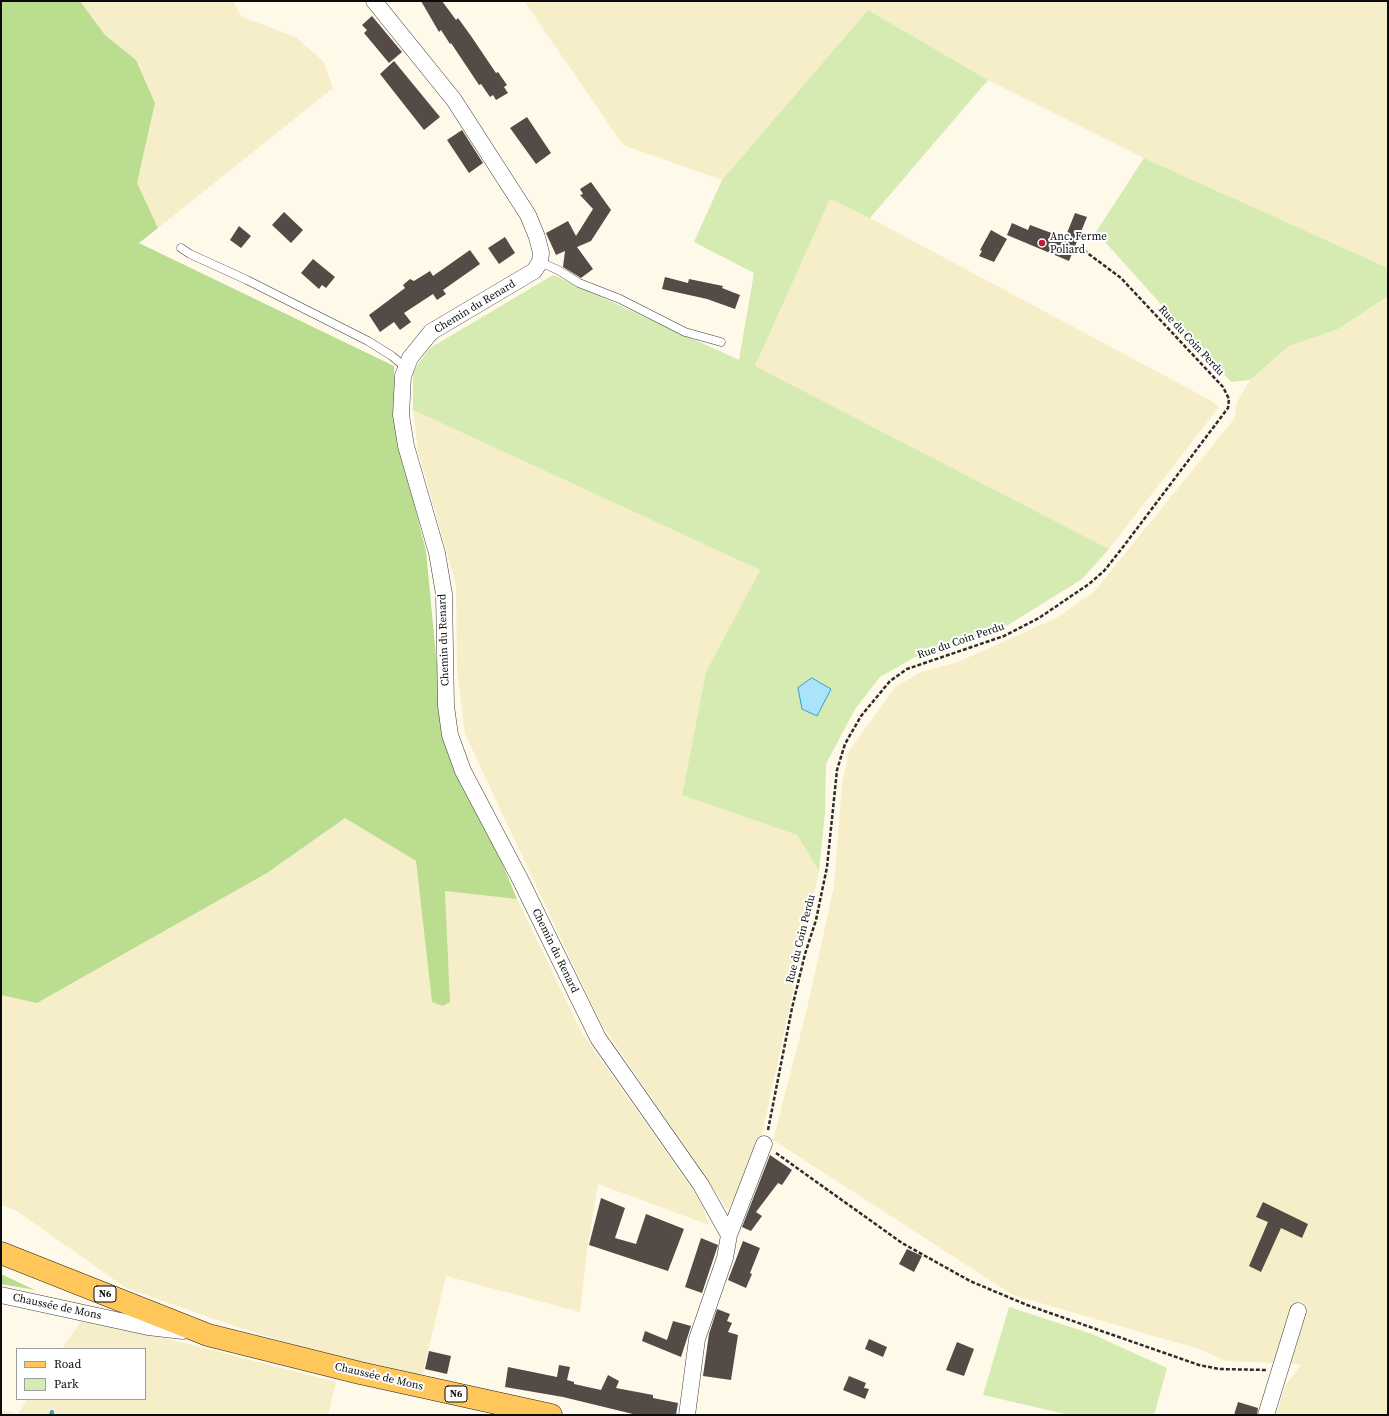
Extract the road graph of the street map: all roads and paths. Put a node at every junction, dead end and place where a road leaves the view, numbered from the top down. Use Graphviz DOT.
graph roads {
  1 [pos="374,1"];
  2 [pos="1078,246"];
  3 [pos="180,248"];
  4 [pos="540,262"];
  5 [pos="721,342"];
  6 [pos="406,368"];
  7 [pos="764,1144"];
  8 [pos="728,1235"];
  9 [pos="1,1253"];
  10 [pos="1,1295"];
  11 [pos="1298,1311"];
  12 [pos="208,1335"];
  13 [pos="1281,1370"];
  14 [pos="551,1415"];
  15 [pos="687,1415"];
  16 [pos="1266,1415"];
  1 -- 4 [label="street"];
  2 -- 7 [label="path, Rue du Coin Perdu"];
  3 -- 6 [label="lane"];
  4 -- 5 [label="lane"];
  4 -- 6 [label="street, Chemin du Renard"];
  6 -- 8 [label="street, Chemin du Renard"];
  7 -- 8 [label="street"];
  7 -- 13 [label="path"];
  8 -- 15 [label="street"];
  9 -- 12 [label="main road, Chaussée de Mons / N6"];
  10 -- 12 [label="street, Chaussée de Mons"];
  11 -- 13 [label="street"];
  12 -- 14 [label="main road, Chaussée de Mons / N6"];
  13 -- 16 [label="street"];
}
